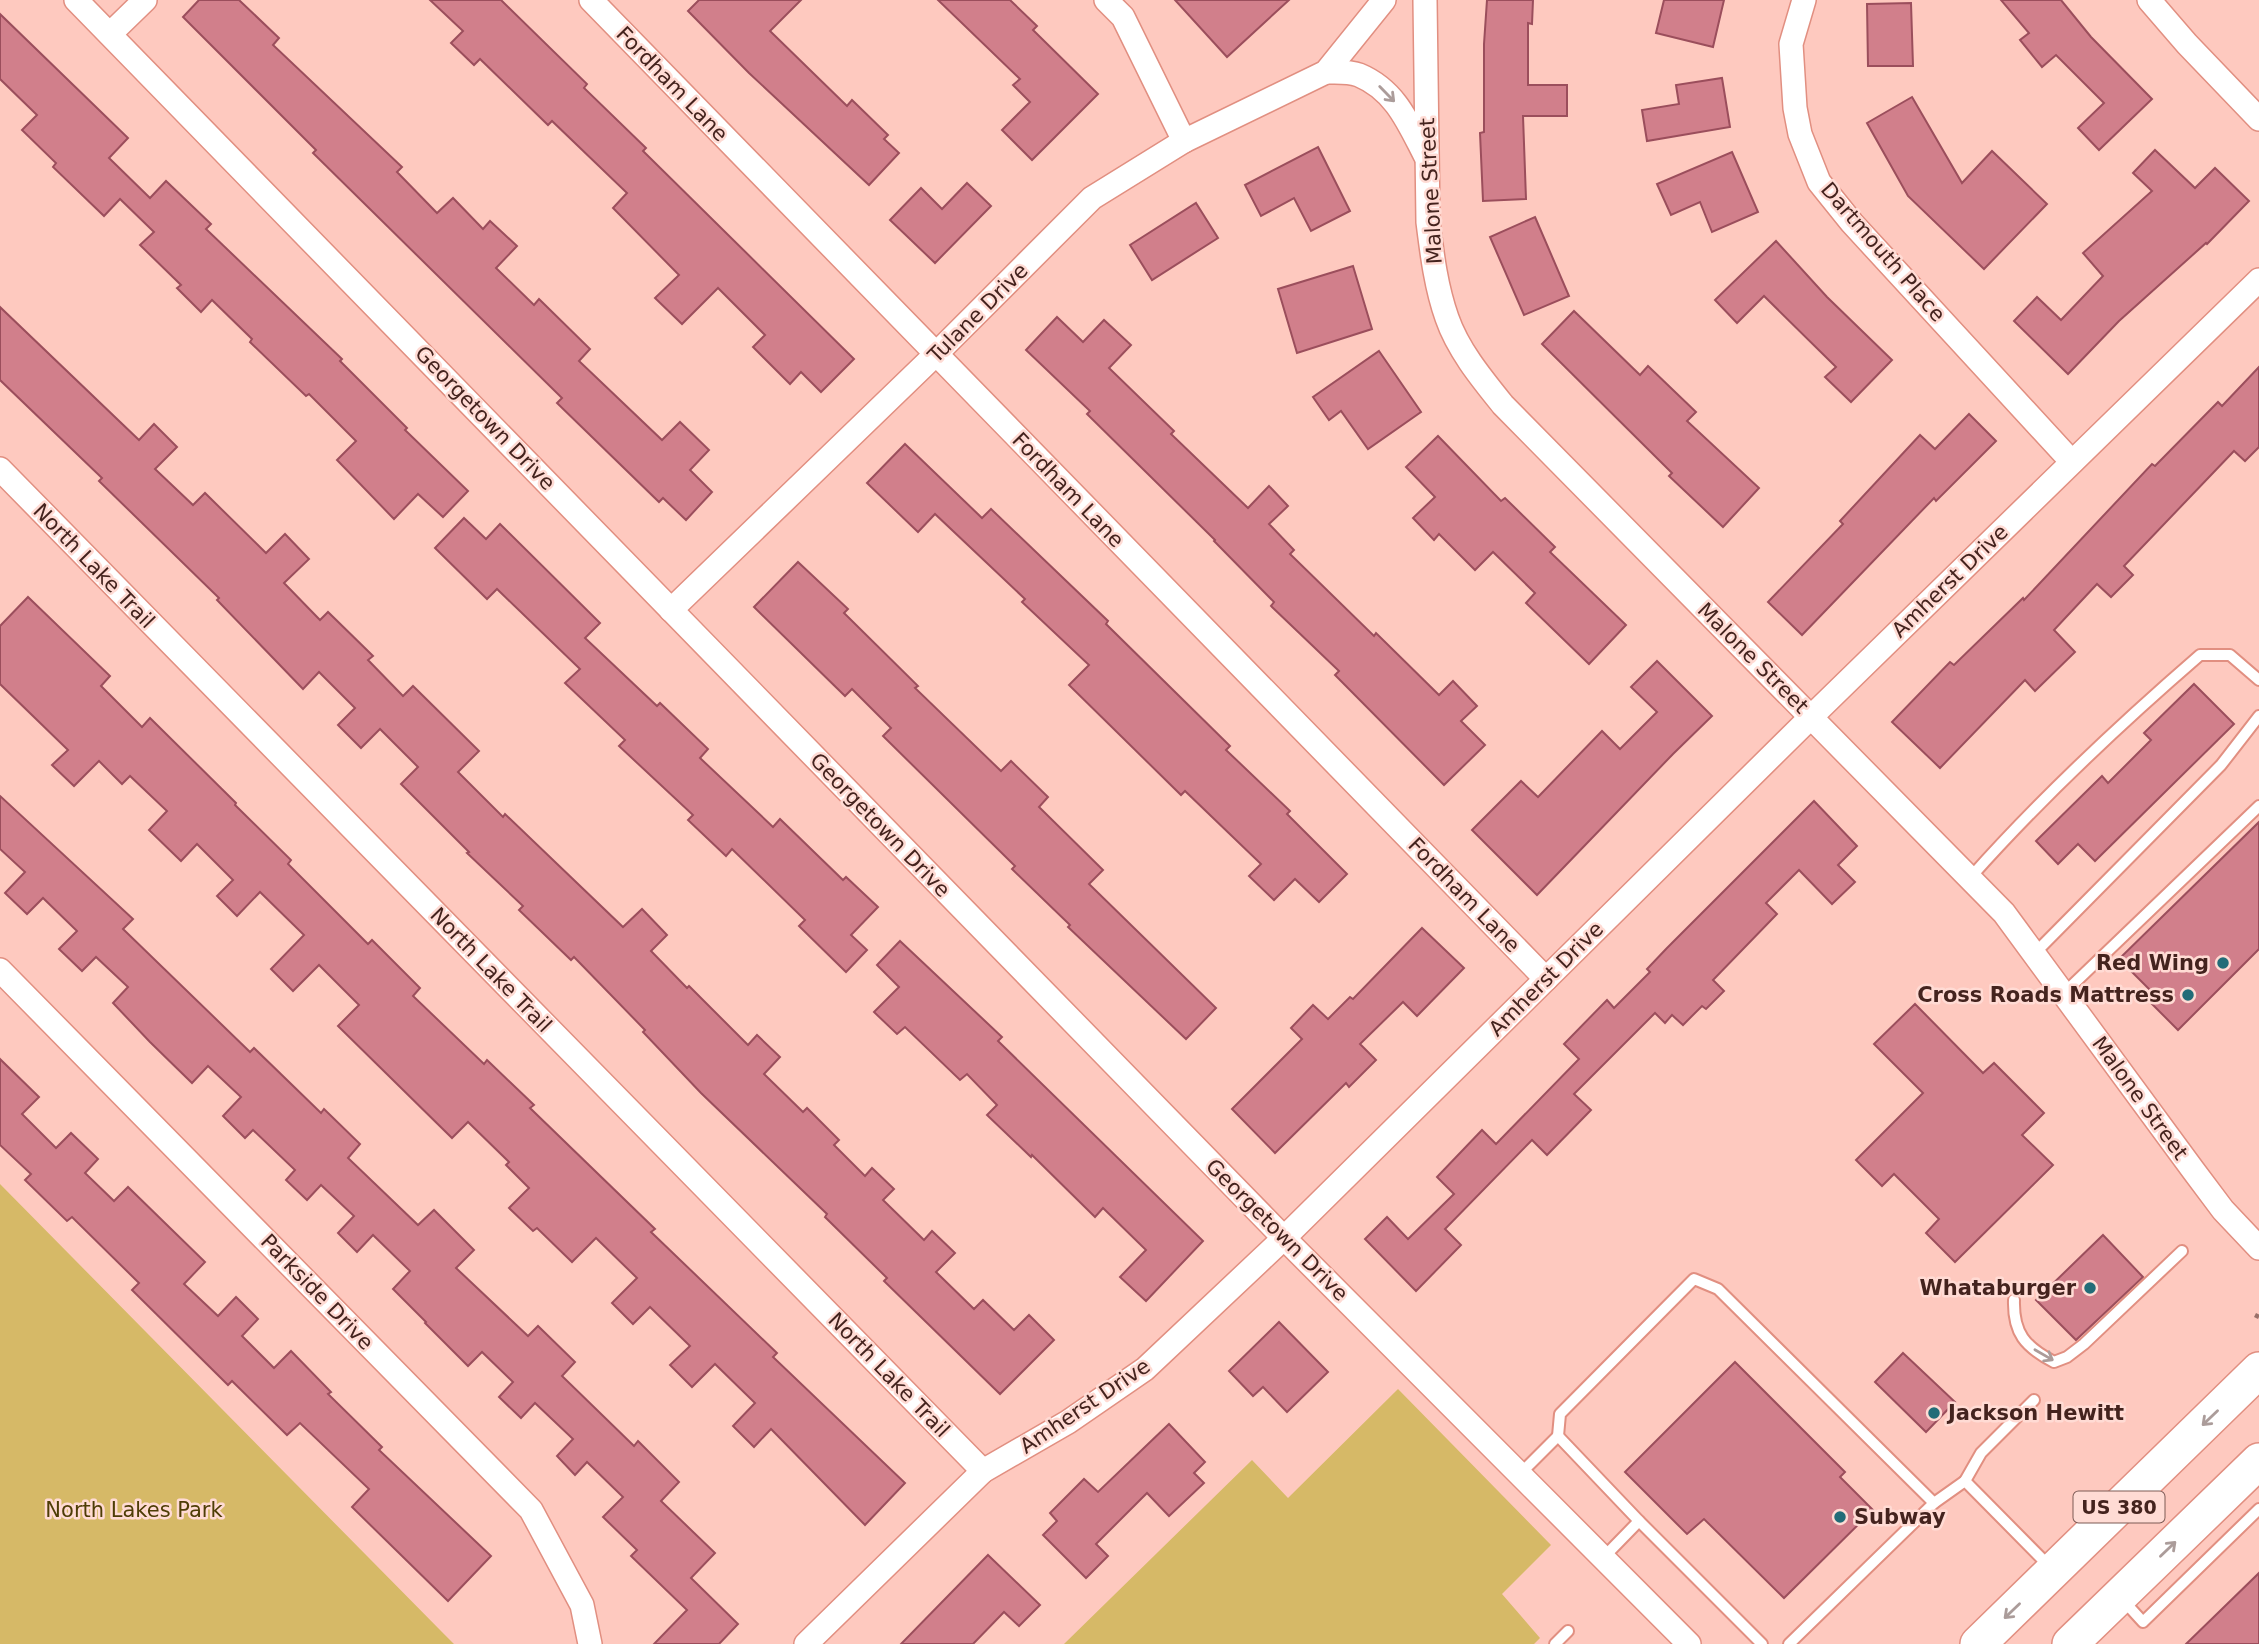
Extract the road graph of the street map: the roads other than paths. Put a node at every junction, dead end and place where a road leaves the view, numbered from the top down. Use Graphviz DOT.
graph roads {
  1 [pos="76,0"];
  2 [pos="145,0"];
  3 [pos="591,0"];
  4 [pos="1106,0"];
  5 [pos="1384,0"];
  6 [pos="1425,0"];
  7 [pos="1804,0"];
  8 [pos="2149,0"];
  9 [pos="110,34"];
  10 [pos="1326,72"];
  11 [pos="2259,119"];
  12 [pos="1184,141"];
  13 [pos="1427,159"];
  14 [pos="2259,280"];
  15 [pos="936,354"];
  16 [pos="2073,462"];
  17 [pos="0,470"];
  18 [pos="671,610"];
  19 [pos="2259,680"];
  20 [pos="2259,716"];
  21 [pos="1811,717"];
  22 [pos="2259,806"];
  23 [pos="1970,878"];
  24 [pos="2034,954"];
  25 [pos="0,970"];
  26 [pos="1546,979"];
  27 [pos="2063,994"];
  28 [pos="1284,1238"];
  29 [pos="2259,1248"];
  30 [pos="2182,1251"];
  31 [pos="2014,1300"];
  32 [pos="2259,1370"];
  33 [pos="2034,1400"];
  34 [pos="1558,1436"];
  35 [pos="983,1471"];
  36 [pos="1520,1474"];
  37 [pos="1965,1481"];
  38 [pos="2251,1491"];
  39 [pos="1934,1503"];
  40 [pos="1639,1521"];
  41 [pos="1603,1558"];
  42 [pos="2053,1570"];
  43 [pos="1568,1631"];
  44 [pos="590,1644"];
  45 [pos="806,1644"];
  46 [pos="1555,1644"];
  47 [pos="1689,1644"];
  48 [pos="1762,1644"];
  49 [pos="1789,1644"];
  50 [pos="1978,1644"];
  51 [pos="2070,1644"];
  1 -- 9 [label="street, Georgetown Drive"];
  2 -- 9 [label="street"];
  3 -- 15 [label="street, Fordham Lane"];
  4 -- 12 [label="street"];
  5 -- 10 [label="street, Tulane Drive"];
  6 -- 13 [label="street, Malone Street"];
  7 -- 16 [label="street, Dartmouth Place"];
  8 -- 11 [label="street"];
  9 -- 18 [label="street, Georgetown Drive"];
  10 -- 12 [label="street, Tulane Drive"];
  10 -- 13 [label="street, one-way"];
  12 -- 15 [label="street, Tulane Drive"];
  13 -- 21 [label="street, Malone Street"];
  14 -- 16 [label="street, Amherst Drive"];
  15 -- 18 [label="street, Tulane Drive"];
  15 -- 26 [label="street, Fordham Lane"];
  16 -- 21 [label="street, Amherst Drive"];
  17 -- 35 [label="street, North Lake Trail"];
  18 -- 28 [label="street, Georgetown Drive"];
  19 -- 23 [label="lane"];
  20 -- 24 [label="lane"];
  21 -- 23 [label="street, Malone Street"];
  21 -- 26 [label="street, Amherst Drive"];
  22 -- 27 [label="lane"];
  23 -- 24 [label="street, Malone Street"];
  24 -- 27 [label="street, Malone Street"];
  25 -- 44 [label="street, Parkside Drive"];
  26 -- 28 [label="street, Amherst Drive"];
  27 -- 29 [label="street, Malone Street"];
  28 -- 35 [label="street, Amherst Drive"];
  28 -- 36 [label="street, Georgetown Drive"];
  31 -- 30 [label="lane, one-way"];
  32 -- 42 [label="main road, US 380, one-way"];
  33 -- 37 [label="lane"];
  34 -- 36 [label="lane"];
  34 -- 39 [label="lane"];
  34 -- 40 [label="lane"];
  35 -- 45 [label="street, Amherst Drive"];
  36 -- 41 [label="street, Georgetown Drive"];
  37 -- 39 [label="lane"];
  37 -- 42 [label="lane"];
  38 -- 51 [label="main road, US 380"];
  39 -- 49 [label="lane"];
  40 -- 41 [label="lane"];
  40 -- 48 [label="lane"];
  41 -- 47 [label="street, Georgetown Drive"];
  42 -- 50 [label="main road, US 380, one-way"];
  43 -- 46 [label="lane"];
}
